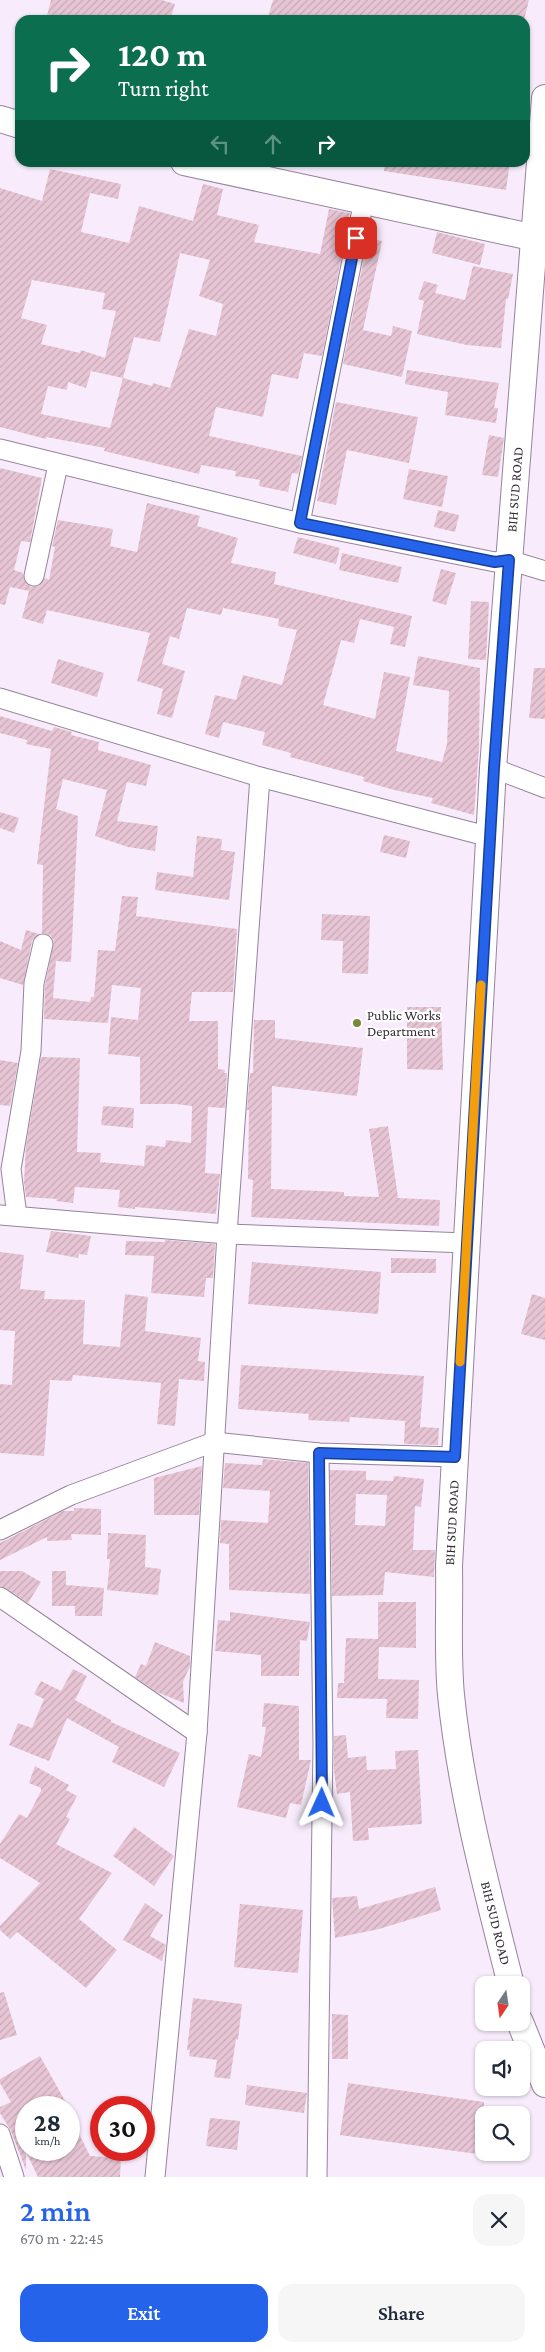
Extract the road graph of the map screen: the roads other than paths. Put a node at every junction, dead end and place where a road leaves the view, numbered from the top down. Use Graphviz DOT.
graph roads {
  1 [pos="545,98"];
  2 [pos="0,119"];
  3 [pos="15,124"];
  4 [pos="208,167"];
  5 [pos="364,200"];
  6 [pos="540,239"];
  7 [pos="0,449"];
  8 [pos="58,465"];
  9 [pos="300,523"];
  10 [pos="509,560"];
  11 [pos="545,572"];
  12 [pos="34,576"];
  13 [pos="0,698"];
  14 [pos="494,768"];
  15 [pos="260,777"];
  16 [pos="545,788"];
  17 [pos="490,837"];
  18 [pos="43,944"];
  19 [pos="9,1215"];
  20 [pos="228,1234"];
  21 [pos="466,1243"];
  22 [pos="214,1442"];
  23 [pos="319,1453"];
  24 [pos="455,1457"];
  25 [pos="0,1530"];
  26 [pos="0,1597"];
  27 [pos="197,1733"];
  28 [pos="509,1976"];
  29 [pos="523,2031"];
  30 [pos="525,2031"];
  31 [pos="545,2054"];
  32 [pos="545,2084"];
  33 [pos="0,2134"];
  34 [pos="14,2177"];
  35 [pos="155,2177"];
  36 [pos="317,2177"];
  1 -- 6 [label="main road, BIH SUD ROAD"];
  2 -- 3 [label="main road"];
  4 -- 5 [label="main road"];
  5 -- 6 [label="main road"];
  5 -- 9 [label="street"];
  6 -- 10 [label="main road, BIH SUD ROAD"];
  7 -- 8 [label="street"];
  8 -- 9 [label="street"];
  8 -- 12 [label="street"];
  9 -- 10 [label="street"];
  10 -- 11 [label="street"];
  10 -- 14 [label="main road, BIH SUD ROAD"];
  13 -- 15 [label="street"];
  14 -- 16 [label="street"];
  14 -- 17 [label="main road, BIH SUD ROAD"];
  15 -- 17 [label="street"];
  15 -- 20 [label="street"];
  17 -- 21 [label="main road, BIH SUD ROAD"];
  18 -- 19 [label="street"];
  19 -- 20 [label="street"];
  20 -- 21 [label="street"];
  20 -- 22 [label="street"];
  21 -- 24 [label="main road, BIH SUD ROAD"];
  22 -- 23 [label="street"];
  22 -- 25 [label="street"];
  22 -- 27 [label="street"];
  23 -- 24 [label="street"];
  23 -- 36 [label="street"];
  24 -- 28 [label="main road, BIH SUD ROAD"];
  26 -- 27 [label="street"];
  27 -- 35 [label="street"];
  29 -- 32 [label="main road"];
  30 -- 31 [label="main road"];
  33 -- 34 [label="street"];
}
